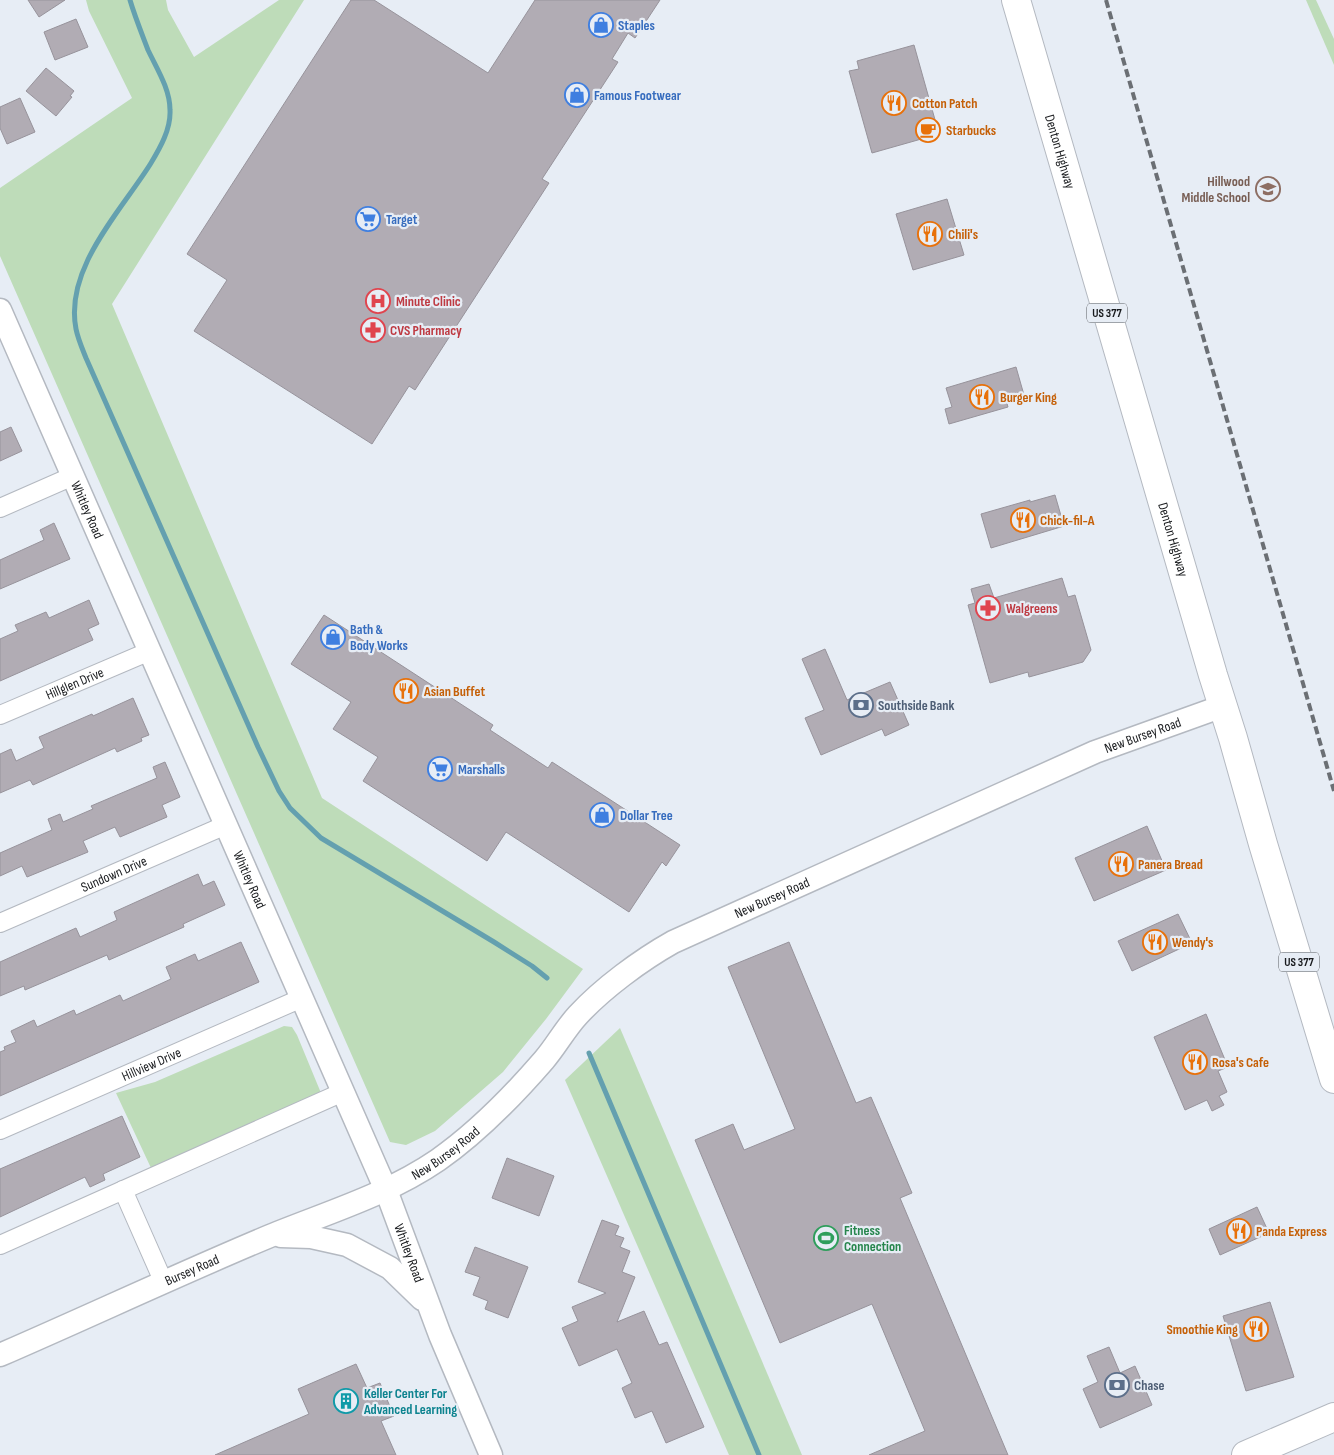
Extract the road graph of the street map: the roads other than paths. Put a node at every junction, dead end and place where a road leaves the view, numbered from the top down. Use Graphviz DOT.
graph roads {
  1 [pos="1016,0"];
  2 [pos="0,310"];
  3 [pos="73,476"];
  4 [pos="0,508"];
  5 [pos="150,651"];
  6 [pos="1223,706"];
  7 [pos="0,715"];
  8 [pos="226,824"];
  9 [pos="0,923"];
  10 [pos="302,998"];
  11 [pos="1334,1079"];
  12 [pos="343,1092"];
  13 [pos="0,1130"];
  14 [pos="123,1190"];
  15 [pos="386,1190"];
  16 [pos="270,1236"];
  17 [pos="0,1245"];
  18 [pos="164,1283"];
  19 [pos="429,1308"];
  20 [pos="0,1354"];
  21 [pos="1334,1417"];
  22 [pos="491,1455"];
  23 [pos="1246,1455"];
  1 -- 6 [label="main road, Denton Highway / US 377"];
  2 -- 3 [label="street, Whitley Road"];
  3 -- 4 [label="street"];
  3 -- 5 [label="street, Whitley Road"];
  5 -- 7 [label="street, Hillglen Drive"];
  5 -- 8 [label="street, Whitley Road"];
  6 -- 11 [label="main road, Denton Highway / US 377"];
  6 -- 15 [label="street, New Bursey Road"];
  8 -- 9 [label="street, Sundown Drive"];
  8 -- 10 [label="street, Whitley Road"];
  10 -- 12 [label="street, Whitley Road"];
  10 -- 13 [label="street, Hillview Drive"];
  12 -- 14 [label="street"];
  12 -- 15 [label="street, Whitley Road"];
  14 -- 17 [label="street"];
  14 -- 18 [label="street"];
  15 -- 16 [label="street, Bursey Road"];
  15 -- 19 [label="street, Whitley Road"];
  16 -- 18 [label="street, Bursey Road"];
  16 -- 19 [label="street"];
  18 -- 20 [label="street, Bursey Road"];
  19 -- 22 [label="street, Whitley Road"];
  21 -- 23 [label="main road"];
}
